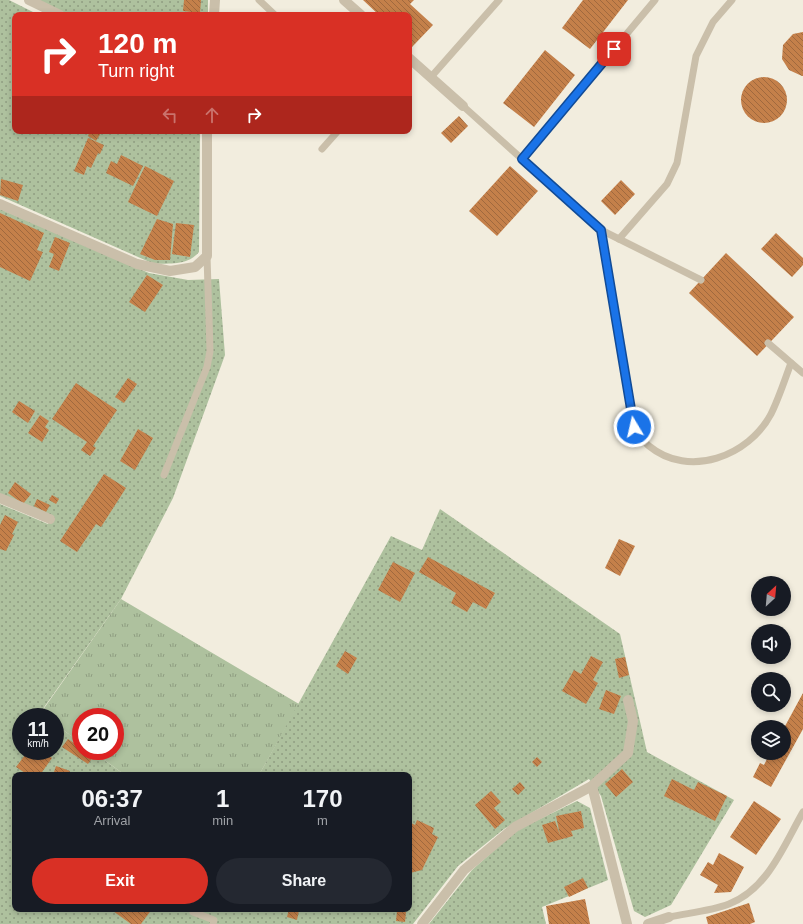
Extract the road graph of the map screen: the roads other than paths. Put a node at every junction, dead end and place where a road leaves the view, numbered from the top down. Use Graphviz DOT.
graph roads {
  1 [pos="29,0"];
  2 [pos="215,0"];
  3 [pos="259,0"];
  4 [pos="344,0"];
  5 [pos="499,0"];
  6 [pos="655,0"];
  7 [pos="732,0"];
  8 [pos="54,12"];
  9 [pos="214,12"];
  10 [pos="272,12"];
  11 [pos="358,12"];
  12 [pos="412,61"];
  13 [pos="431,78"];
  14 [pos="462,106"];
  15 [pos="207,134"];
  16 [pos="335,134"];
  17 [pos="322,149"];
  18 [pos="522,159"];
  19 [pos="0,204"];
  20 [pos="601,230"];
  21 [pos="619,239"];
  22 [pos="207,256"];
  23 [pos="701,280"];
  24 [pos="768,343"];
  25 [pos="791,363"];
  26 [pos="803,373"];
  27 [pos="164,475"];
  28 [pos="0,498"];
  29 [pos="50,519"];
  30 [pos="628,700"];
  31 [pos="592,786"];
  32 [pos="803,812"];
  33 [pos="193,912"];
  34 [pos="669,917"];
  35 [pos="213,924"];
  36 [pos="422,924"];
  37 [pos="626,924"];
  38 [pos="648,924"];
  1 -- 8 [label="street"];
  2 -- 9 [label="street"];
  3 -- 10 [label="lane"];
  4 -- 11 [label="street"];
  5 -- 13 [label="lane"];
  6 -- 18 [label="lane"];
  7 -- 21 [label="lane"];
  12 -- 13 [label="street"];
  13 -- 14 [label="street"];
  14 -- 18 [label="lane"];
  15 -- 22 [label="street"];
  16 -- 17 [label="lane"];
  18 -- 20 [label="lane"];
  19 -- 22 [label="street"];
  20 -- 21 [label="lane"];
  20 -- 25 [label="lane"];
  21 -- 23 [label="lane"];
  22 -- 27 [label="lane"];
  24 -- 25 [label="lane"];
  25 -- 26 [label="lane"];
  28 -- 29 [label="street"];
  30 -- 31 [label="street"];
  31 -- 36 [label="street"];
  31 -- 37 [label="street"];
  32 -- 34 [label="lane"];
  33 -- 35 [label="lane"];
  34 -- 38 [label="street"];
}
